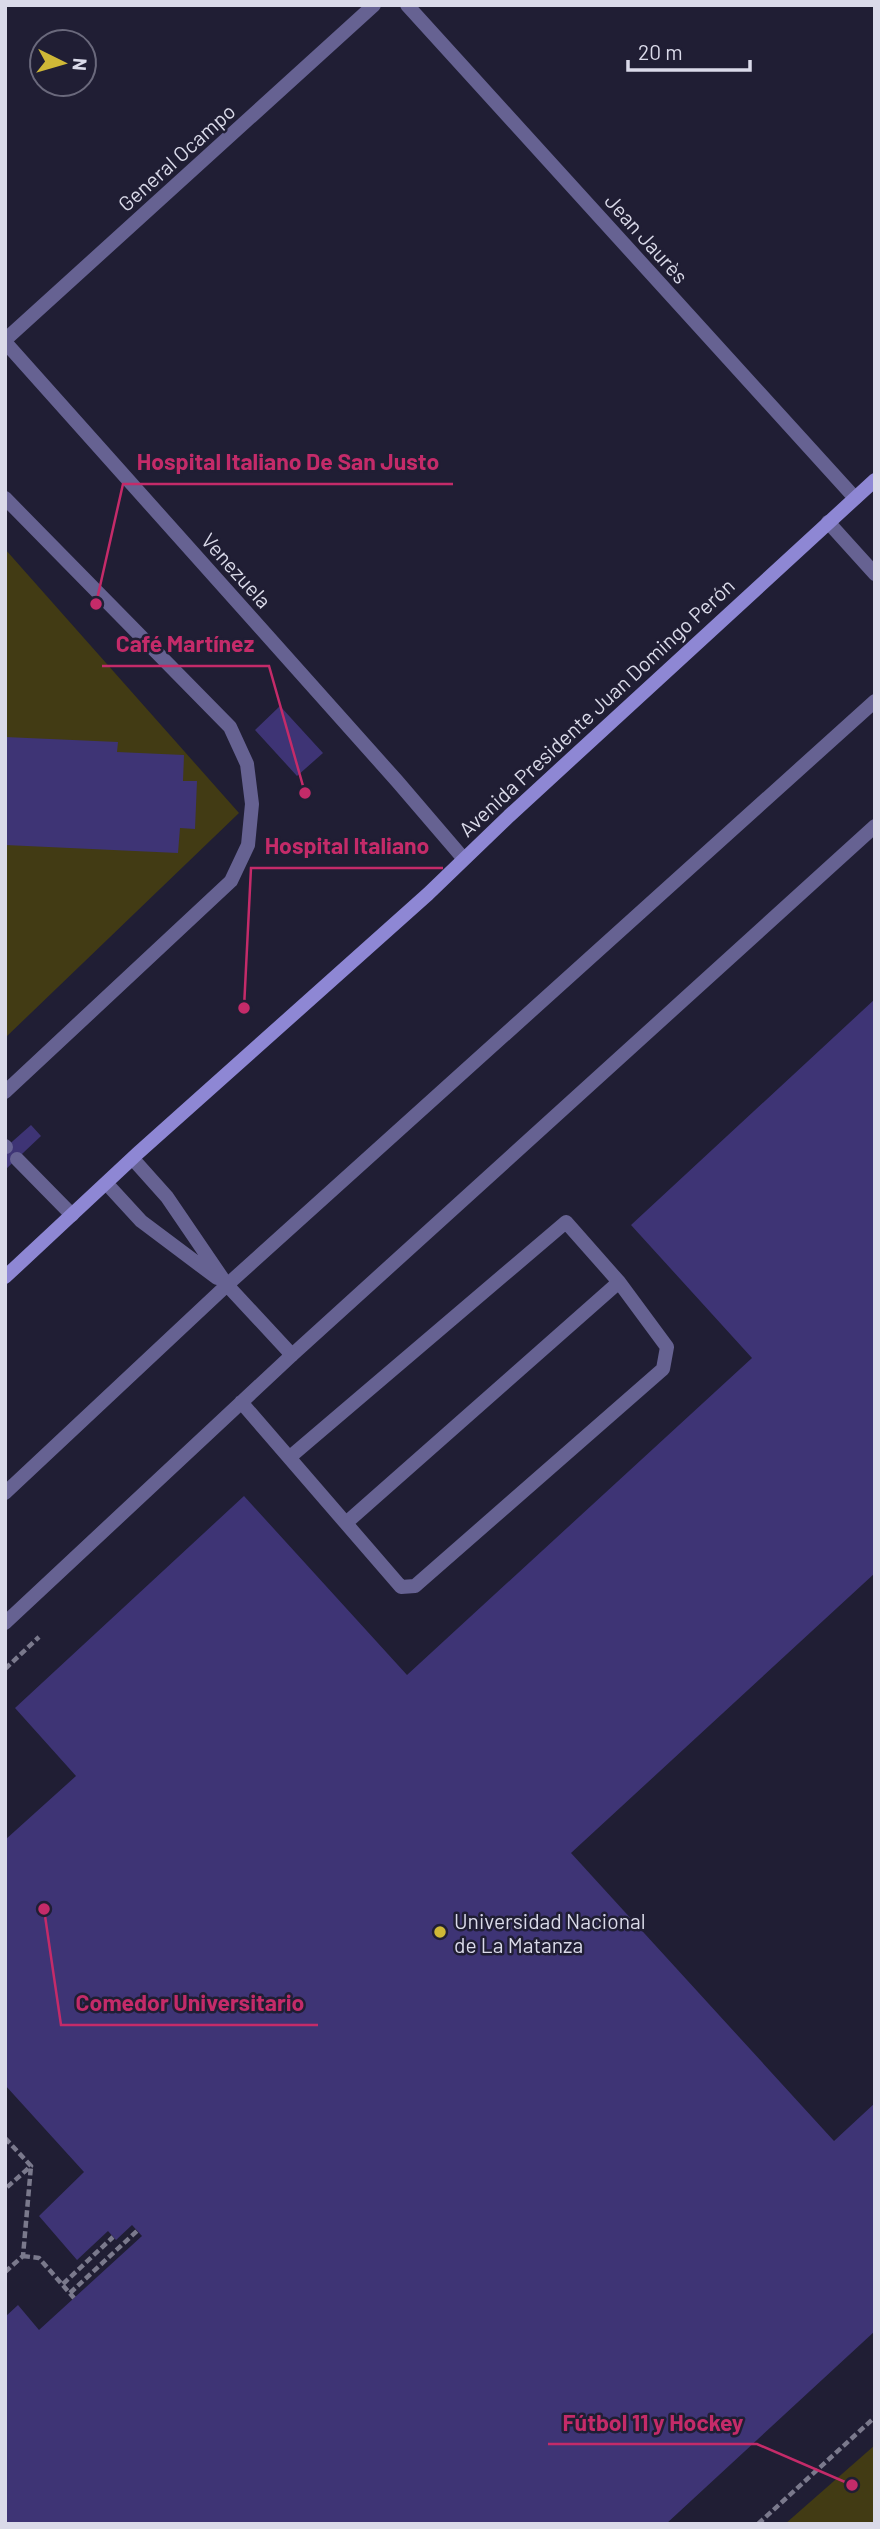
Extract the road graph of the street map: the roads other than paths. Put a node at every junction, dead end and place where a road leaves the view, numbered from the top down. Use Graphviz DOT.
graph roads {
  1 [pos="374,5"];
  2 [pos="407,5"];
  3 [pos="5,341"];
  4 [pos="875,480"];
  5 [pos="5,498"];
  6 [pos="855,498"];
  7 [pos="828,522"];
  8 [pos="875,574"];
  9 [pos="875,701"];
  10 [pos="875,826"];
  11 [pos="463,858"];
  12 [pos="5,1092"];
  13 [pos="18,1159"];
  14 [pos="133,1159"];
  15 [pos="107,1184"];
  16 [pos="72,1215"];
  17 [pos="7,1271"];
  18 [pos="619,1282"];
  19 [pos="227,1285"];
  20 [pos="292,1355"];
  21 [pos="241,1402"];
  22 [pos="290,1458"];
  23 [pos="5,1493"];
  24 [pos="346,1523"];
  25 [pos="5,1623"];
  1 -- 3 [label="street, General Ocampo"];
  2 -- 6 [label="street, Jean Jaurès"];
  3 -- 11 [label="street, Venezuela"];
  4 -- 6 [label="main road, Avenida Presidente Juan Domingo Perón"];
  5 -- 12 [label="street"];
  6 -- 7 [label="main road, Avenida Presidente Juan Domingo Perón"];
  7 -- 8 [label="street"];
  7 -- 11 [label="main road, Avenida Presidente Juan Domingo Perón"];
  9 -- 19 [label="street"];
  10 -- 20 [label="street"];
  11 -- 14 [label="main road, Avenida Presidente Juan Domingo Perón"];
  13 -- 16 [label="street"];
  14 -- 15 [label="main road, Avenida Presidente Juan Domingo Perón"];
  14 -- 19 [label="street"];
  15 -- 16 [label="main road, Avenida Presidente Juan Domingo Perón"];
  15 -- 19 [label="street"];
  16 -- 17 [label="main road, Avenida Presidente Juan Domingo Perón"];
  18 -- 22 [label="street"];
  18 -- 24 [label="street"];
  18 -- 24 [label="street"];
  19 -- 20 [label="street"];
  19 -- 23 [label="street"];
  20 -- 21 [label="street"];
  21 -- 22 [label="street"];
  21 -- 25 [label="street"];
  22 -- 24 [label="street"];
}
